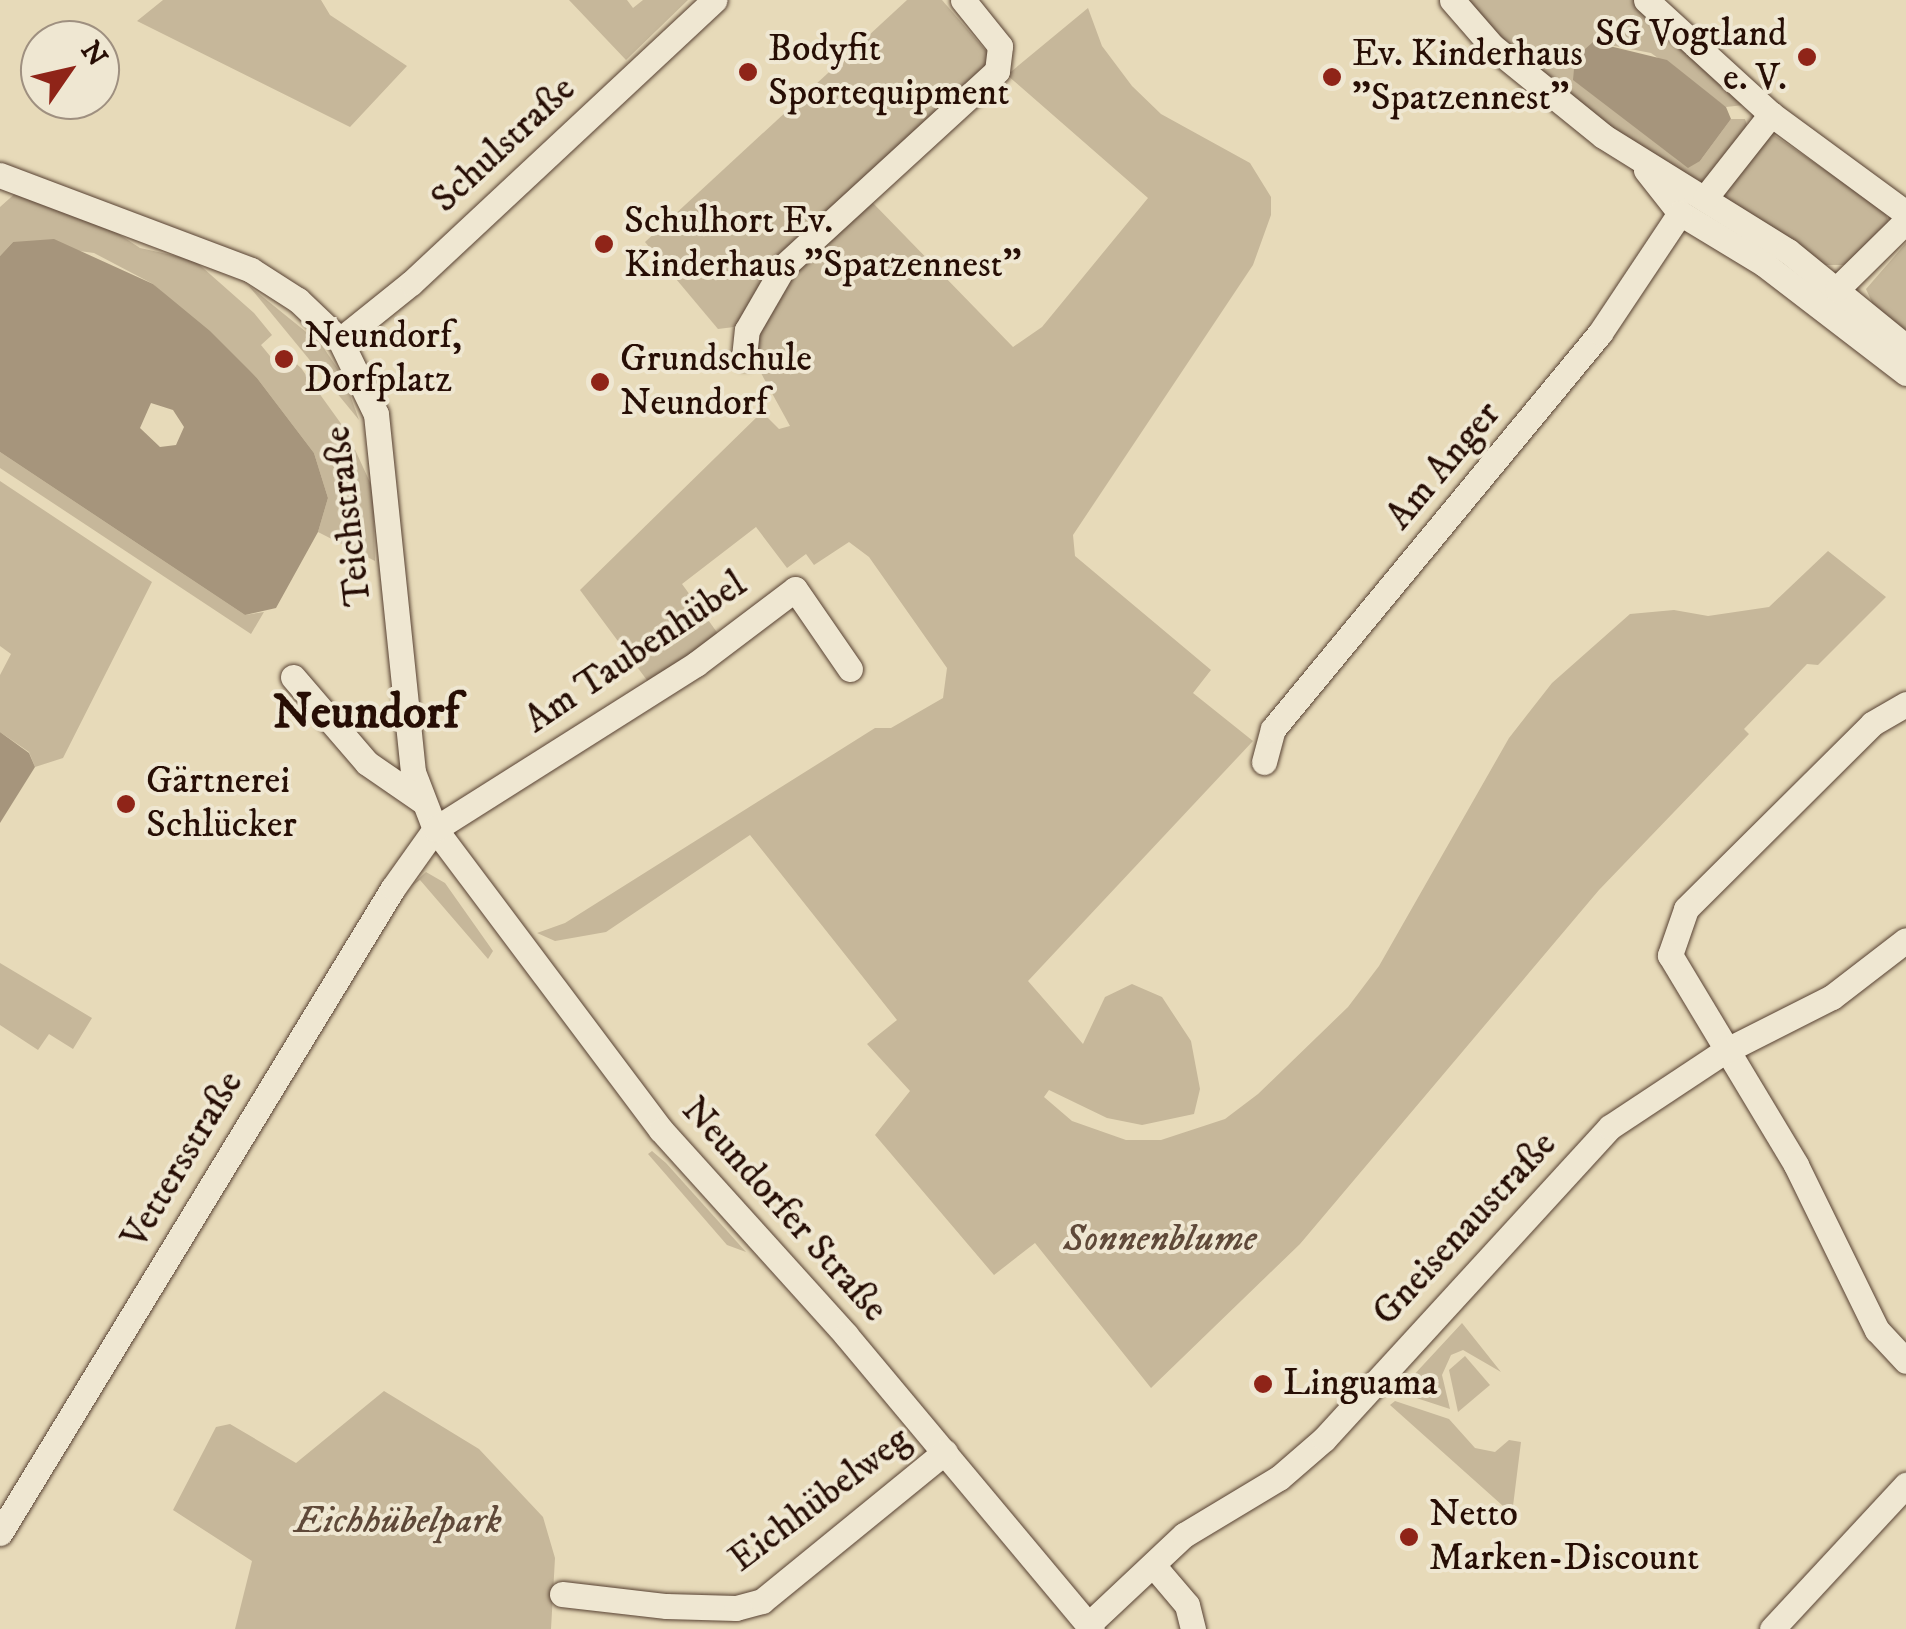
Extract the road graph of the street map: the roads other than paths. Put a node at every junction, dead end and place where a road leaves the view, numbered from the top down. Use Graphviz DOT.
graph roads {
  1 [pos="714,0"];
  2 [pos="963,0"];
  3 [pos="1452,0"];
  4 [pos="1646,0"];
  5 [pos="1771,114"];
  6 [pos="1643,166"];
  7 [pos="0,175"];
  8 [pos="1705,198"];
  9 [pos="1680,213"];
  10 [pos="1906,213"];
  11 [pos="1906,221"];
  12 [pos="1837,289"];
  13 [pos="340,340"];
  14 [pos="1906,347"];
  15 [pos="744,357"];
  16 [pos="1906,374"];
  17 [pos="850,669"];
  18 [pos="293,677"];
  19 [pos="1906,704"];
  20 [pos="1264,762"];
  21 [pos="422,801"];
  22 [pos="435,829"];
  23 [pos="1906,940"];
  24 [pos="1725,1051"];
  25 [pos="1906,1361"];
  26 [pos="944,1452"];
  27 [pos="1906,1484"];
  28 [pos="0,1533"];
  29 [pos="1153,1565"];
  30 [pos="562,1594"];
  31 [pos="1090,1627"];
  32 [pos="1192,1629"];
  33 [pos="1772,1629"];
  1 -- 13 [label="street, Schulstraße"];
  2 -- 15 [label="street"];
  3 -- 6 [label="street"];
  4 -- 5 [label="street"];
  5 -- 8 [label="street"];
  5 -- 10 [label="street"];
  6 -- 8 [label="street"];
  6 -- 9 [label="street"];
  7 -- 13 [label="street, Teichstraße"];
  8 -- 12 [label="street"];
  9 -- 16 [label="street"];
  9 -- 20 [label="street, Am Anger"];
  11 -- 12 [label="street"];
  12 -- 14 [label="street"];
  13 -- 21 [label="street, Teichstraße"];
  17 -- 22 [label="street, Am Taubenhübel"];
  18 -- 21 [label="street"];
  19 -- 24 [label="street"];
  21 -- 22 [label="street, Teichstraße"];
  22 -- 26 [label="street, Neundorfer Straße"];
  22 -- 28 [label="street, Vettersstraße"];
  23 -- 24 [label="street, Gneisenaustraße"];
  24 -- 25 [label="street"];
  24 -- 29 [label="street, Gneisenaustraße"];
  26 -- 30 [label="street, Eichhübelweg"];
  26 -- 31 [label="street, Neundorfer Straße"];
  27 -- 33 [label="street"];
  29 -- 31 [label="street, Gneisenaustraße"];
  29 -- 32 [label="street"];
}
